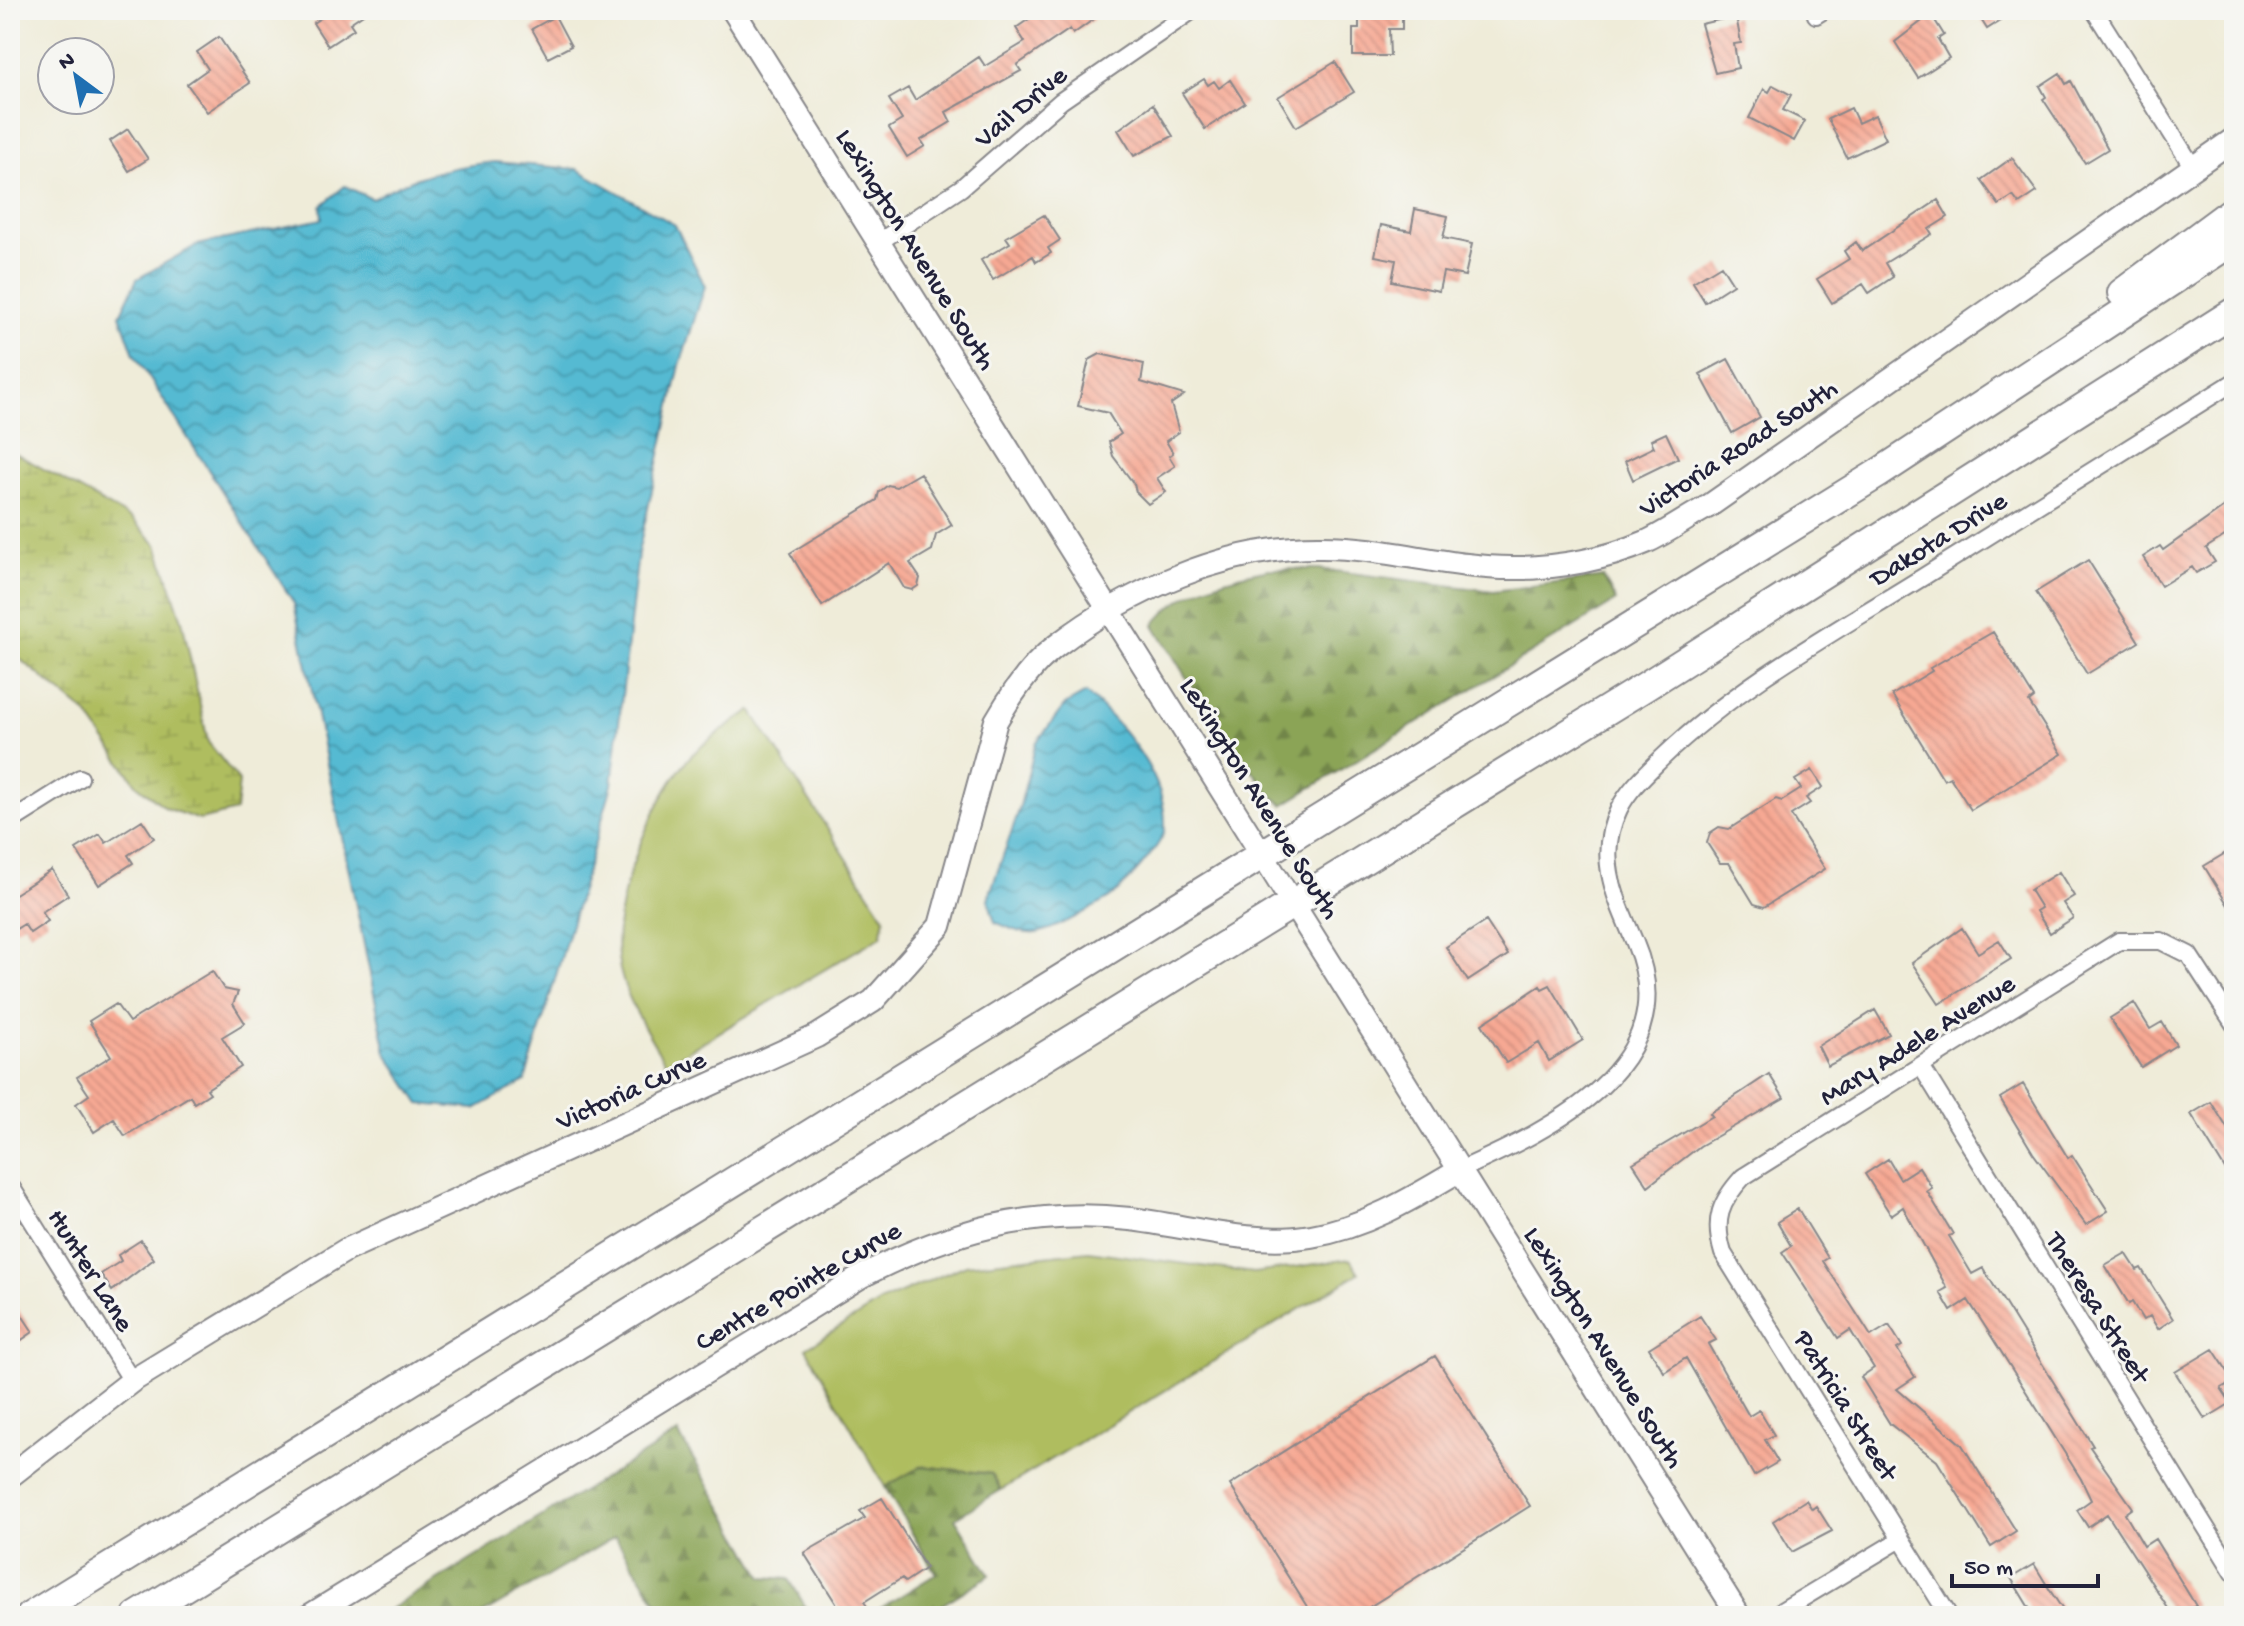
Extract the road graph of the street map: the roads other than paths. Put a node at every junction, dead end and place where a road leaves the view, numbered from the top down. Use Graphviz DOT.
graph roads {
  1 [pos="733,10"];
  2 [pos="1193,10"];
  3 [pos="2094,10"];
  4 [pos="2234,139"];
  5 [pos="2194,169"];
  6 [pos="2234,210"];
  7 [pos="2234,240"];
  8 [pos="879,242"];
  9 [pos="2234,312"];
  10 [pos="2234,382"];
  11 [pos="1879,473"];
  12 [pos="1111,611"];
  13 [pos="80,778"];
  14 [pos="10,822"];
  15 [pos="1263,855"];
  16 [pos="1293,902"];
  17 [pos="2234,1024"];
  18 [pos="1921,1066"];
  19 [pos="1460,1170"];
  20 [pos="10,1185"];
  21 [pos="1718,1214"];
  22 [pos="132,1381"];
  23 [pos="10,1476"];
  24 [pos="1901,1539"];
  25 [pos="2234,1573"];
  26 [pos="31,1616"];
  27 [pos="137,1616"];
  28 [pos="309,1616"];
  29 [pos="1739,1616"];
  30 [pos="1773,1616"];
  31 [pos="1949,1616"];
  1 -- 8 [label="street, Lexington Avenue South"];
  2 -- 8 [label="street, Vail Drive"];
  3 -- 5 [label="street"];
  4 -- 5 [label="street, Victoria Road South"];
  5 -- 12 [label="street, Victoria Road South"];
  6 -- 11 [label="highway"];
  7 -- 11 [label="highway"];
  8 -- 12 [label="street, Lexington Avenue South"];
  9 -- 16 [label="highway"];
  10 -- 19 [label="street, Dakota Drive"];
  11 -- 15 [label="highway"];
  12 -- 15 [label="street, Lexington Avenue South"];
  12 -- 22 [label="street, Victoria Curve"];
  13 -- 14 [label="street"];
  15 -- 16 [label="street, Lexington Avenue South"];
  15 -- 26 [label="highway"];
  16 -- 19 [label="street, Lexington Avenue South"];
  16 -- 27 [label="highway"];
  17 -- 18 [label="street, Mary Adele Avenue"];
  18 -- 21 [label="street, Mary Adele Avenue"];
  18 -- 25 [label="street, Theresa Street"];
  19 -- 28 [label="street, Centre Pointe Curve"];
  19 -- 29 [label="street, Lexington Avenue South"];
  20 -- 22 [label="street, Hunter Lane"];
  21 -- 24 [label="street, Patricia Street"];
  22 -- 23 [label="street, Victoria Curve"];
  24 -- 30 [label="street"];
  24 -- 31 [label="street, Patricia Street"];
}
